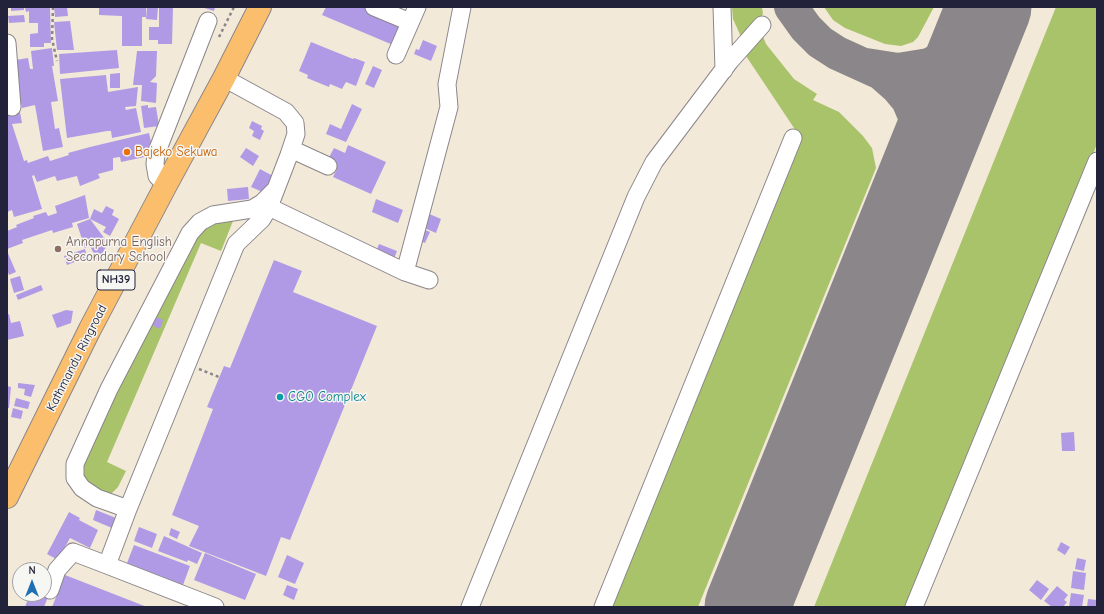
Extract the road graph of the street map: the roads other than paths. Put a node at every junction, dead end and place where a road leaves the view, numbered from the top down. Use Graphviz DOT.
graph roads {
  1 [pos="260,7"];
  2 [pos="374,7"];
  3 [pos="462,7"];
  4 [pos="722,7"];
  5 [pos="414,15"];
  6 [pos="208,20"];
  7 [pos="762,25"];
  8 [pos="7,43"];
  9 [pos="396,55"];
  10 [pos="724,70"];
  11 [pos="224,78"];
  12 [pos="12,107"];
  13 [pos="793,138"];
  14 [pos="291,149"];
  15 [pos="1097,160"];
  16 [pos="328,166"];
  17 [pos="166,185"];
  18 [pos="271,199"];
  19 [pos="405,272"];
  20 [pos="429,280"];
  21 [pos="9,488"];
  22 [pos="128,510"];
  23 [pos="107,565"];
  24 [pos="52,584"];
  25 [pos="214,607"];
  26 [pos="470,607"];
  27 [pos="603,607"];
  28 [pos="914,607"];
  1 -- 11 [label="highway, Kathmandu Ringroad / NH39"];
  2 -- 5 [label="street"];
  3 -- 19 [label="street"];
  4 -- 10 [label="street"];
  5 -- 9 [label="street"];
  6 -- 17 [label="street"];
  7 -- 10 [label="street"];
  8 -- 12 [label="street"];
  10 -- 26 [label="street"];
  11 -- 14 [label="street"];
  11 -- 17 [label="highway, Kathmandu Ringroad / NH39"];
  13 -- 27 [label="street"];
  14 -- 16 [label="street"];
  14 -- 18 [label="street"];
  15 -- 28 [label="street"];
  17 -- 21 [label="highway, Kathmandu Ringroad / NH39"];
  18 -- 19 [label="street"];
  18 -- 22 [label="street"];
  18 -- 22 [label="street"];
  19 -- 20 [label="street"];
  22 -- 23 [label="street"];
  23 -- 24 [label="street"];
  23 -- 25 [label="street"];
}
